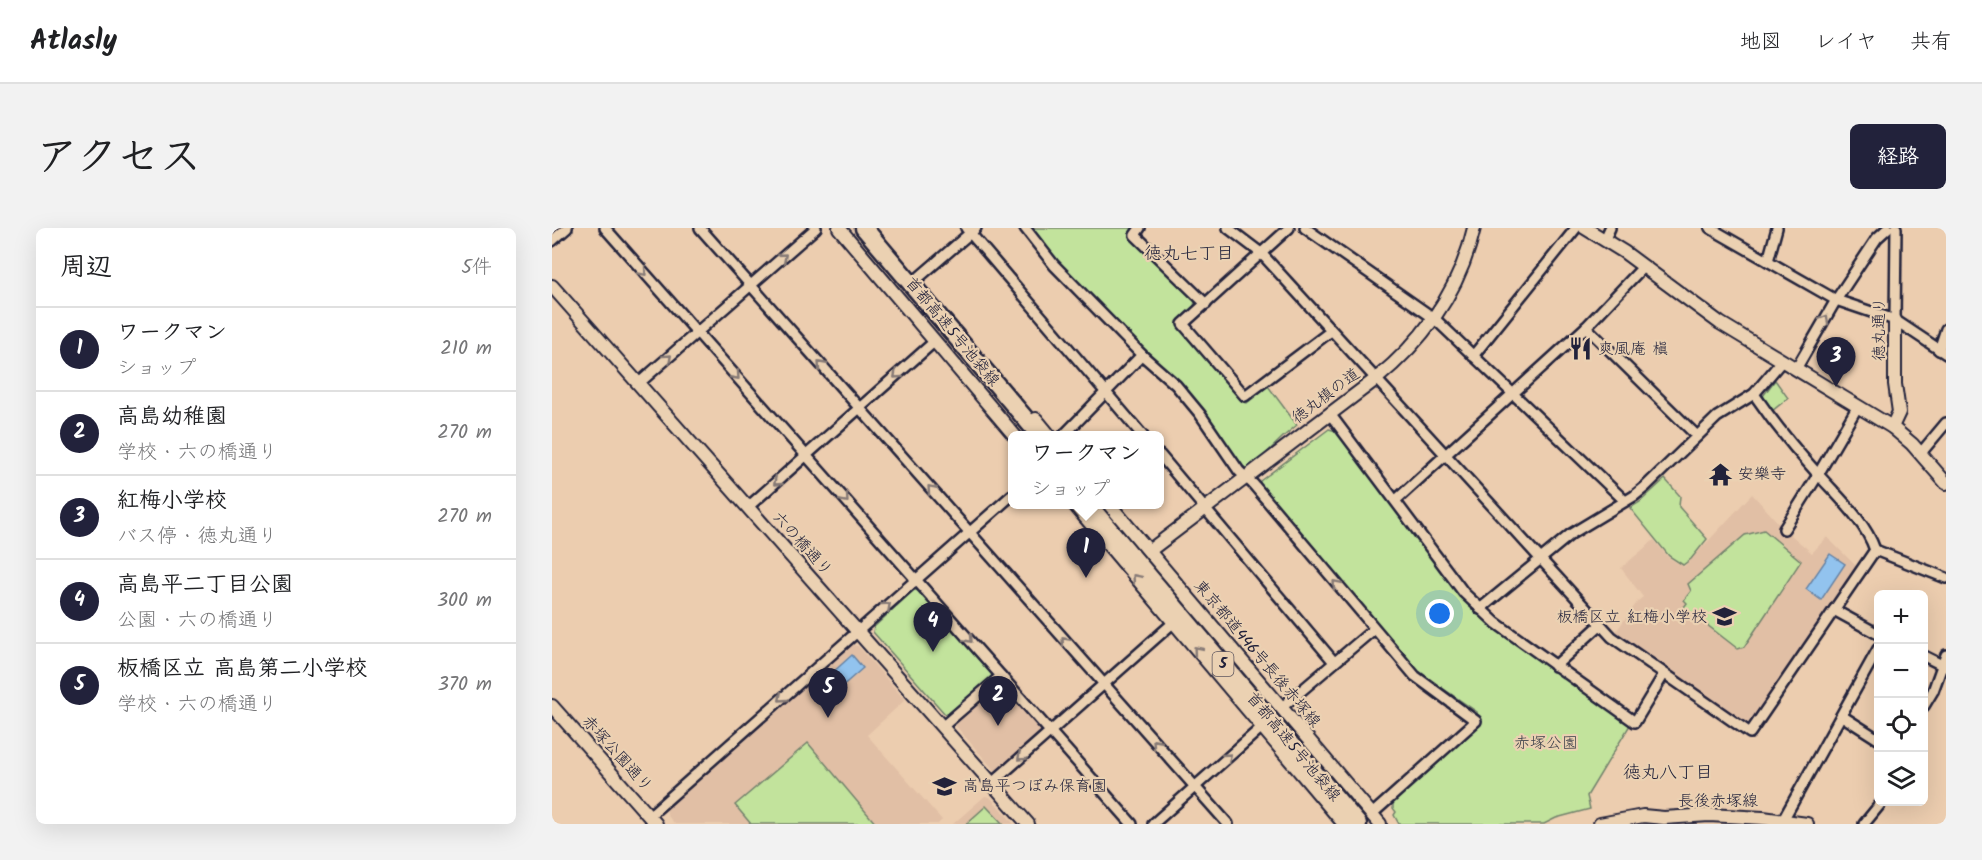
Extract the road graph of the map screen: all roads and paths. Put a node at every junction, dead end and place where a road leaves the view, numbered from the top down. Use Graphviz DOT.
graph roads {
  1 [pos="567,228"];
  2 [pos="605,228"];
  3 [pos="700,228"];
  4 [pos="816,228"];
  5 [pos="839,228"];
  6 [pos="853,228"];
  7 [pos="864,228"];
  8 [pos="874,228"];
  9 [pos="1025,228"];
  10 [pos="1140,228"];
  11 [pos="1228,228"];
  12 [pos="1289,228"];
  13 [pos="1305,228"];
  14 [pos="1474,228"];
  15 [pos="1576,228"];
  16 [pos="1584,228"];
  17 [pos="1710,228"];
  18 [pos="1777,228"];
  19 [pos="1888,228"];
  20 [pos="1896,228"];
  21 [pos="971,230"];
  22 [pos="1607,233"];
  23 [pos="552,241"];
  24 [pos="1261,253"];
  25 [pos="1768,261"];
  26 [pos="1644,266"];
  27 [pos="917,279"];
  28 [pos="750,285"];
  29 [pos="552,286"];
  30 [pos="1836,300"];
  31 [pos="1206,304"];
  32 [pos="1435,319"];
  33 [pos="1895,320"];
  34 [pos="1586,327"];
  35 [pos="1946,329"];
  36 [pos="1332,331"];
  37 [pos="697,332"];
  38 [pos="935,341"];
  39 [pos="1943,352"];
  40 [pos="1142,355"];
  41 [pos="1473,356"];
  42 [pos="1782,361"];
  43 [pos="1796,369"];
  44 [pos="1376,379"];
  45 [pos="638,384"];
  46 [pos="1106,392"];
  47 [pos="1512,394"];
  48 [pos="1755,394"];
  49 [pos="1858,406"];
  50 [pos="860,408"];
  51 [pos="1330,414"];
  52 [pos="1946,423"];
  53 [pos="1892,427"];
  54 [pos="1012,431"];
  55 [pos="1026,431"];
  56 [pos="1037,431"];
  57 [pos="1047,431"];
  58 [pos="1067,431"];
  59 [pos="1140,431"];
  60 [pos="1697,436"];
  61 [pos="1920,454"];
  62 [pos="1445,455"];
  63 [pos="806,456"];
  64 [pos="1164,460"];
  65 [pos="1818,475"];
  66 [pos="1246,477"];
  67 [pos="1946,483"];
  68 [pos="1008,499"];
  69 [pos="1396,500"];
  70 [pos="1625,501"];
  71 [pos="748,507"];
  72 [pos="1205,508"];
  73 [pos="1078,509"];
  74 [pos="1092,509"];
  75 [pos="1103,509"];
  76 [pos="1113,509"];
  77 [pos="1784,529"];
  78 [pos="969,533"];
  79 [pos="1875,550"];
  80 [pos="1149,551"];
  81 [pos="1541,559"];
  82 [pos="1946,578"];
  83 [pos="916,580"];
  84 [pos="1480,609"];
  85 [pos="1834,610"];
  86 [pos="1174,622"];
  87 [pos="1600,625"];
  88 [pos="1374,629"];
  89 [pos="858,632"];
  90 [pos="1874,632"];
  91 [pos="1946,655"];
  92 [pos="1874,656"];
  93 [pos="1928,658"];
  94 [pos="1334,662"];
  95 [pos="1555,666"];
  96 [pos="1944,666"];
  97 [pos="1664,674"];
  98 [pos="1001,676"];
  99 [pos="1104,684"];
  100 [pos="1928,698"];
  101 [pos="552,706"];
  102 [pos="1281,708"];
  103 [pos="1842,716"];
  104 [pos="942,727"];
  105 [pos="1262,727"];
  106 [pos="1050,731"];
  107 [pos="1874,736"];
  108 [pos="992,783"];
  109 [pos="1195,787"];
  110 [pos="1878,806"];
  111 [pos="1370,819"];
  112 [pos="1672,819"];
  113 [pos="653,820"];
  114 [pos="1743,820"];
  115 [pos="1783,820"];
  116 [pos="1028,824"];
  117 [pos="1132,824"];
  118 [pos="1153,824"];
  119 [pos="1228,824"];
  120 [pos="1344,824"];
  121 [pos="1358,824"];
  122 [pos="1380,824"];
  123 [pos="1600,824"];
  124 [pos="1649,824"];
  125 [pos="1807,824"];
  126 [pos="1864,824"];
  1 -- 23 [label="street"];
  2 -- 37 [label="street, one-way"];
  3 -- 28 [label="street"];
  28 -- 4 [label="street, one-way"];
  5 -- 38 [label="street"];
  6 -- 55 [label="highway, 首都高速5号池袋線"];
  7 -- 56 [label="highway, 首都高速5号池袋線"];
  8 -- 27 [label="street"];
  9 -- 40 [label="street"];
  10 -- 31 [label="street"];
  11 -- 24 [label="street"];
  12 -- 24 [label="street"];
  13 -- 32 [label="street"];
  14 -- 32 [label="street, 徳丸槙の道"];
  15 -- 41 [label="street"];
  16 -- 22 [label="street"];
  17 -- 25 [label="street"];
  18 -- 25 [label="street"];
  19 -- 30 [label="street"];
  20 -- 33 [label="street, 徳丸通り"];
  21 -- 27 [label="street"];
  21 -- 46 [label="street"];
  22 -- 26 [label="street"];
  24 -- 31 [label="street"];
  24 -- 36 [label="street"];
  25 -- 30 [label="street"];
  26 -- 34 [label="street"];
  26 -- 42 [label="street"];
  27 -- 57 [label="street"];
  28 -- 37 [label="street"];
  50 -- 28 [label="street, one-way"];
  29 -- 45 [label="street, 六の橋通り"];
  30 -- 33 [label="street"];
  43 -- 30 [label="street, one-way"];
  31 -- 36 [label="street"];
  32 -- 41 [label="street"];
  32 -- 44 [label="street, 徳丸槙の道"];
  33 -- 39 [label="street"];
  33 -- 53 [label="street, 徳丸通り"];
  34 -- 47 [label="street"];
  34 -- 60 [label="street"];
  35 -- 39 [label="street"];
  36 -- 44 [label="street"];
  45 -- 37 [label="street, one-way"];
  37 -- 63 [label="street, one-way"];
  38 -- 50 [label="street, one-way"];
  38 -- 54 [label="street"];
  40 -- 46 [label="street"];
  40 -- 66 [label="street"];
  41 -- 47 [label="street"];
  42 -- 43 [label="street"];
  42 -- 48 [label="street"];
  43 -- 49 [label="street"];
  44 -- 51 [label="street, 徳丸槙の道"];
  44 -- 62 [label="street"];
  45 -- 71 [label="street, 六の橋通り"];
  46 -- 58 [label="street"];
  46 -- 59 [label="street"];
  47 -- 62 [label="street"];
  47 -- 70 [label="street"];
  48 -- 60 [label="street"];
  48 -- 65 [label="street"];
  49 -- 53 [label="street"];
  49 -- 65 [label="street"];
  50 -- 63 [label="street"];
  78 -- 50 [label="street, one-way"];
  51 -- 66 [label="street, 徳丸槙の道"];
  51 -- 69 [label="street"];
  52 -- 61 [label="street"];
  53 -- 61 [label="street"];
  60 -- 70 [label="street"];
  61 -- 67 [label="street"];
  62 -- 69 [label="street"];
  62 -- 81 [label="street"];
  63 -- 71 [label="street, one-way"];
  63 -- 83 [label="street, one-way"];
  64 -- 72 [label="street"];
  65 -- 77 [label="street"];
  65 -- 79 [label="street"];
  66 -- 72 [label="street, 徳丸槙の道"];
  88 -- 66 [label="street, one-way"];
  68 -- 78 [label="street"];
  69 -- 84 [label="street"];
  70 -- 81 [label="street"];
  71 -- 89 [label="street, 六の橋通り"];
  72 -- 80 [label="street, 徳丸槙の道"];
  72 -- 94 [label="street"];
  86 -- 73 [label="street, one-way"];
  74 -- 121 [label="highway, 首都高速5号池袋線 / 5"];
  75 -- 111 [label="highway, 首都高速5号池袋線 / 5"];
  76 -- 80 [label="street, 東京都道446号長後赤塚線"];
  78 -- 83 [label="street"];
  99 -- 78 [label="street, one-way"];
  79 -- 82 [label="street"];
  79 -- 85 [label="street"];
  80 -- 102 [label="street, 東京都道446号長後赤塚線"];
  81 -- 84 [label="street"];
  81 -- 87 [label="street"];
  89 -- 83 [label="street, one-way"];
  83 -- 98 [label="street, one-way"];
  84 -- 95 [label="street"];
  85 -- 90 [label="street"];
  85 -- 97 [label="street"];
  86 -- 99 [label="street"];
  105 -- 86 [label="street, one-way"];
  87 -- 95 [label="street"];
  87 -- 97 [label="street"];
  88 -- 94 [label="street"];
  88 -- 111 [label="street"];
  89 -- 104 [label="street, 六の橋通り"];
  89 -- 113 [label="street, one-way"];
  91 -- 96 [label="street"];
  92 -- 103 [label="street"];
  93 -- 96 [label="street"];
  94 -- 102 [label="street"];
  95 -- 97 [label="street"];
  96 -- 100 [label="street"];
  98 -- 104 [label="street"];
  98 -- 106 [label="street"];
  99 -- 106 [label="street"];
  109 -- 99 [label="street, one-way"];
  101 -- 113 [label="street, 赤塚公園通り"];
  102 -- 111 [label="street, 東京都道446号長後赤塚線"];
  103 -- 107 [label="street"];
  103 -- 115 [label="street"];
  104 -- 108 [label="street, 六の橋通り"];
  109 -- 105 [label="street, one-way"];
  105 -- 120 [label="street"];
  106 -- 108 [label="street, one-way"];
  106 -- 117 [label="street"];
  108 -- 116 [label="street, 六の橋通り"];
  109 -- 118 [label="street"];
  109 -- 119 [label="street"];
  110 -- 126 [label="street"];
  111 -- 122 [label="street, 東京都道446号長後赤塚線"];
  112 -- 114 [label="street, 長後赤塚線"];
  112 -- 123 [label="street, 長後赤塚線"];
  112 -- 124 [label="street, 長後赤塚線"];
  114 -- 115 [label="street, 長後赤塚線"];
  115 -- 125 [label="street, 長後赤塚線"];
}
